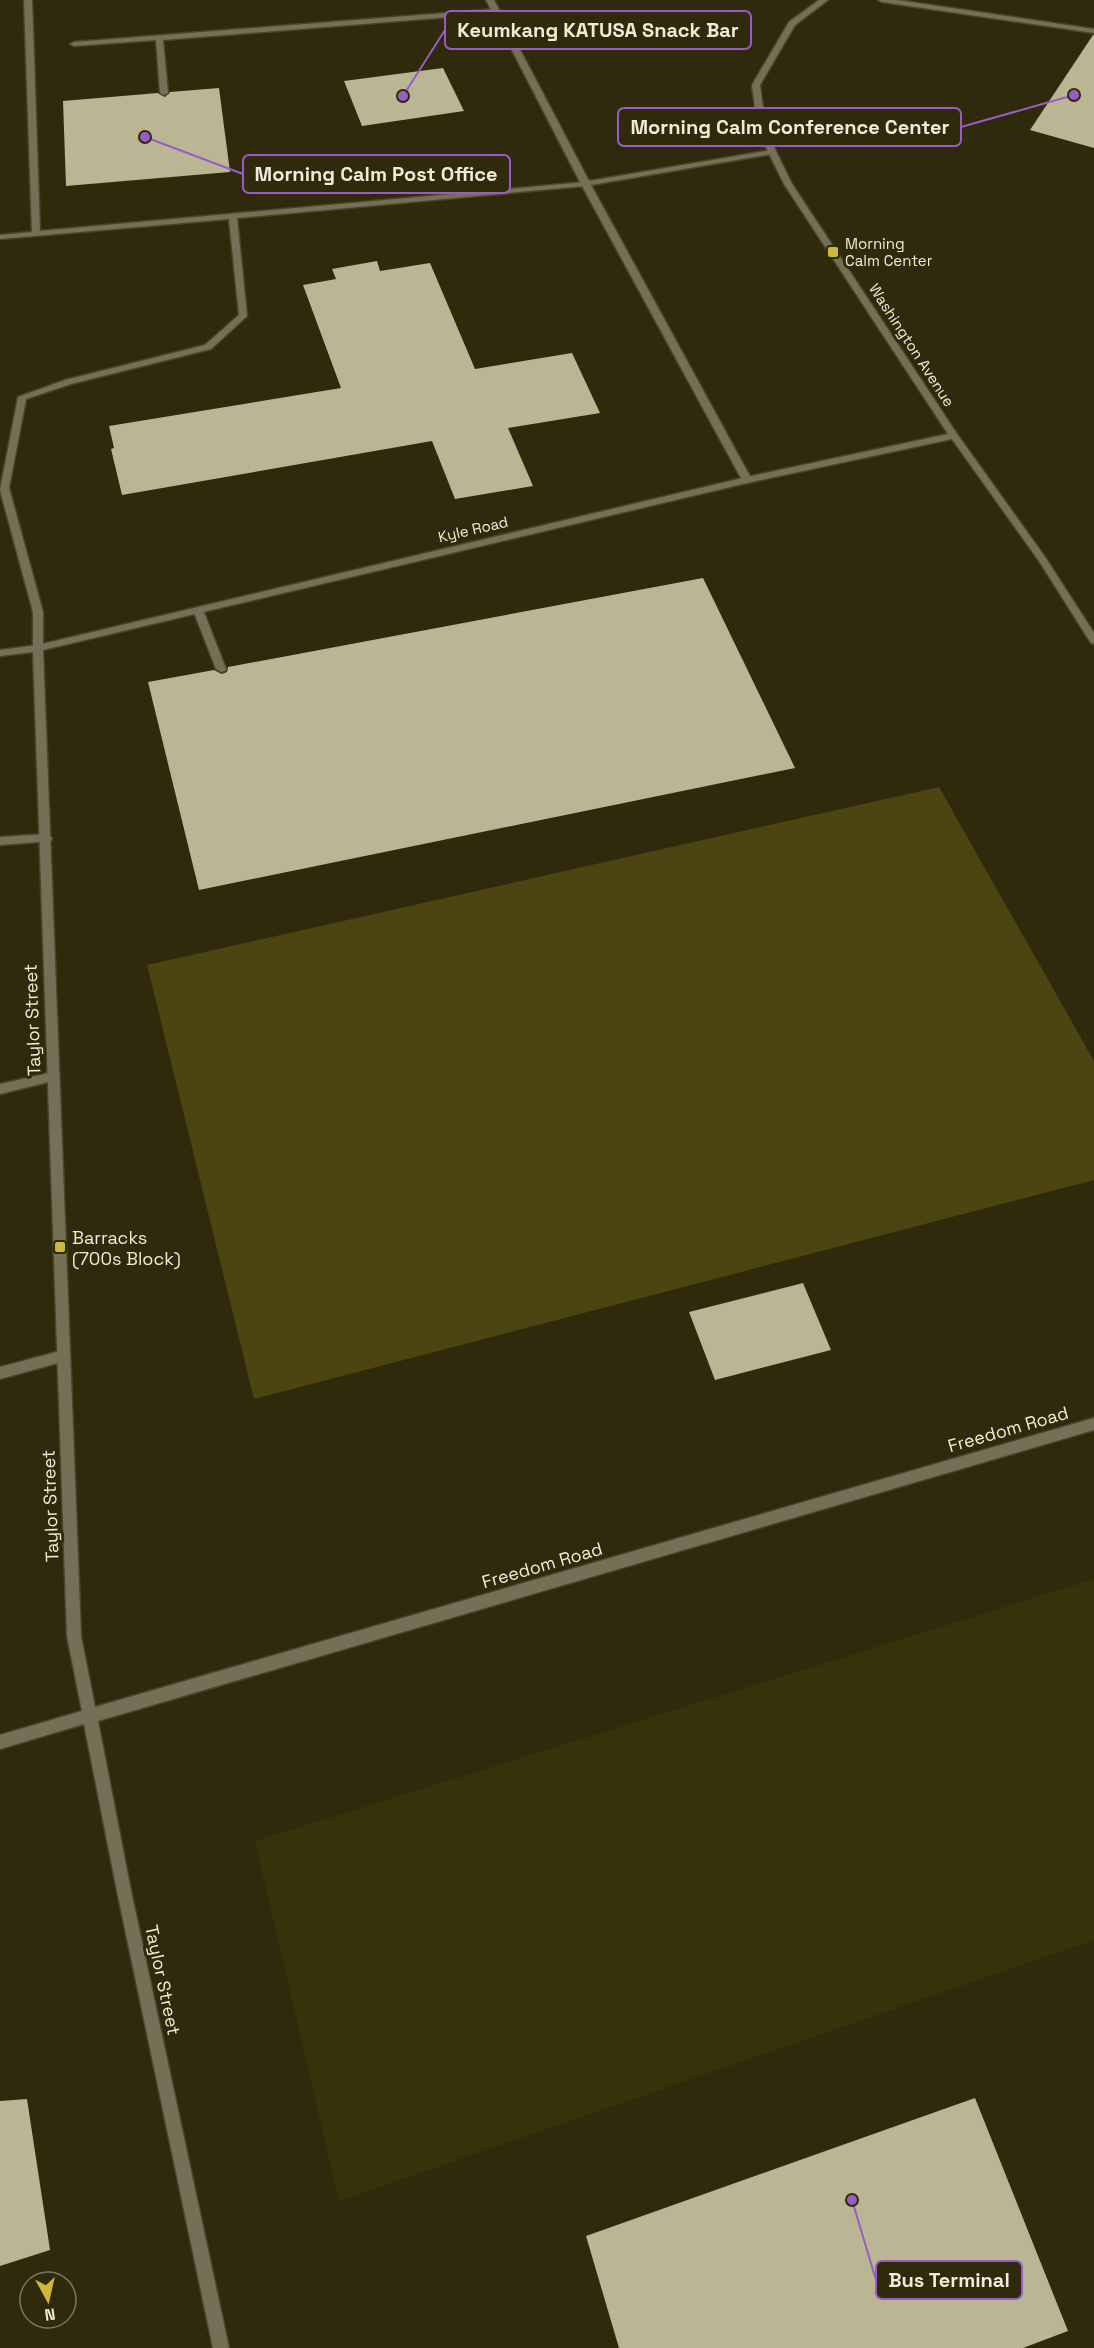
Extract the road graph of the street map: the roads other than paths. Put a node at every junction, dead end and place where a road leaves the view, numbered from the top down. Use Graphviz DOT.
graph roads {
  1 [pos="28,0"];
  2 [pos="490,0"];
  3 [pos="824,0"];
  4 [pos="882,0"];
  5 [pos="496,11"];
  6 [pos="1094,31"];
  7 [pos="159,38"];
  8 [pos="74,44"];
  9 [pos="164,93"];
  10 [pos="772,152"];
  11 [pos="585,184"];
  12 [pos="233,216"];
  13 [pos="36,234"];
  14 [pos="0,237"];
  15 [pos="954,436"];
  16 [pos="747,480"];
  17 [pos="2,488"];
  18 [pos="198,610"];
  19 [pos="1094,641"];
  20 [pos="38,648"];
  21 [pos="0,653"];
  22 [pos="221,669"];
  23 [pos="47,838"];
  24 [pos="0,842"];
  25 [pos="53,1077"];
  26 [pos="0,1089"];
  27 [pos="64,1356"];
  28 [pos="0,1373"];
  29 [pos="1094,1424"];
  30 [pos="90,1716"];
  31 [pos="0,1742"];
  32 [pos="221,2348"];
  1 -- 13 [label="street"];
  2 -- 5 [label="street"];
  3 -- 10 [label="street, Washington Avenue"];
  4 -- 6 [label="street"];
  5 -- 7 [label="street"];
  5 -- 11 [label="street"];
  7 -- 8 [label="street"];
  7 -- 9 [label="street"];
  10 -- 11 [label="street"];
  10 -- 15 [label="street, Washington Avenue"];
  11 -- 12 [label="street"];
  11 -- 16 [label="street"];
  12 -- 13 [label="street"];
  12 -- 17 [label="street"];
  13 -- 14 [label="street"];
  15 -- 16 [label="street, Kyle Road"];
  15 -- 19 [label="street, Washington Avenue"];
  16 -- 18 [label="street, Kyle Road"];
  17 -- 20 [label="street, Taylor Street"];
  18 -- 20 [label="street, Kyle Road"];
  18 -- 22 [label="street"];
  20 -- 21 [label="street, Kyle Road"];
  20 -- 23 [label="street, Taylor Street"];
  23 -- 24 [label="street"];
  23 -- 25 [label="street, Taylor Street"];
  25 -- 26 [label="street"];
  25 -- 27 [label="street, Taylor Street"];
  27 -- 28 [label="street"];
  27 -- 30 [label="street, Taylor Street"];
  29 -- 30 [label="street, Freedom Road"];
  30 -- 31 [label="street, Freedom Road"];
  30 -- 32 [label="street, Taylor Street"];
}
